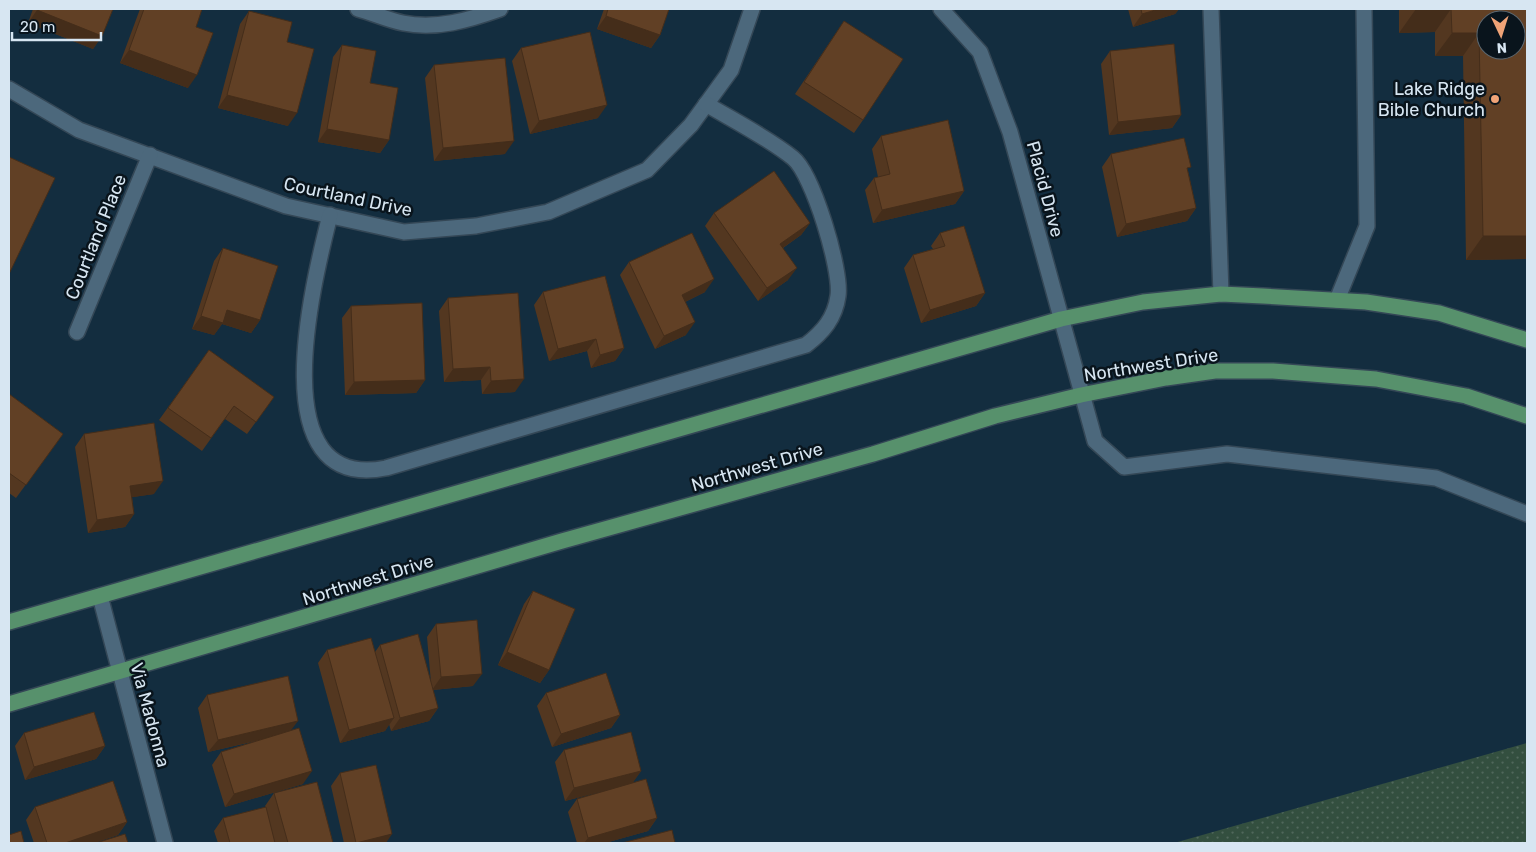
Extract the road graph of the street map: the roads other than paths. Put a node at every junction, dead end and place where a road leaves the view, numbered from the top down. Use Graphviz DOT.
graph roads {
  1 [pos="358,9"];
  2 [pos="500,9"];
  3 [pos="752,9"];
  4 [pos="941,9"];
  5 [pos="1211,9"];
  6 [pos="1364,9"];
  7 [pos="9,89"];
  8 [pos="706,104"];
  9 [pos="150,155"];
  10 [pos="330,216"];
  11 [pos="1221,294"];
  12 [pos="1338,300"];
  13 [pos="1061,319"];
  14 [pos="77,332"];
  15 [pos="1527,340"];
  16 [pos="1081,394"];
  17 [pos="1527,416"];
  18 [pos="1527,514"];
  19 [pos="100,596"];
  20 [pos="9,622"];
  21 [pos="119,673"];
  22 [pos="9,704"];
  23 [pos="165,843"];
  1 -- 2 [label="street"];
  3 -- 8 [label="street, Courtland Drive"];
  4 -- 13 [label="street, Placid Drive"];
  5 -- 11 [label="street"];
  6 -- 12 [label="street"];
  7 -- 9 [label="street, Courtland Drive"];
  8 -- 10 [label="street, Courtland Drive"];
  8 -- 10 [label="street"];
  9 -- 10 [label="street, Courtland Drive"];
  9 -- 14 [label="street, Courtland Place"];
  11 -- 12 [label="main road"];
  11 -- 13 [label="main road"];
  12 -- 15 [label="main road"];
  13 -- 16 [label="street, Placid Drive"];
  13 -- 19 [label="main road"];
  16 -- 17 [label="main road, Northwest Drive"];
  16 -- 18 [label="street, Placid Drive"];
  16 -- 21 [label="main road, Northwest Drive"];
  19 -- 20 [label="main road"];
  19 -- 21 [label="street, Via Madonna"];
  21 -- 22 [label="main road, Northwest Drive"];
  21 -- 23 [label="street, Via Madonna"];
}
